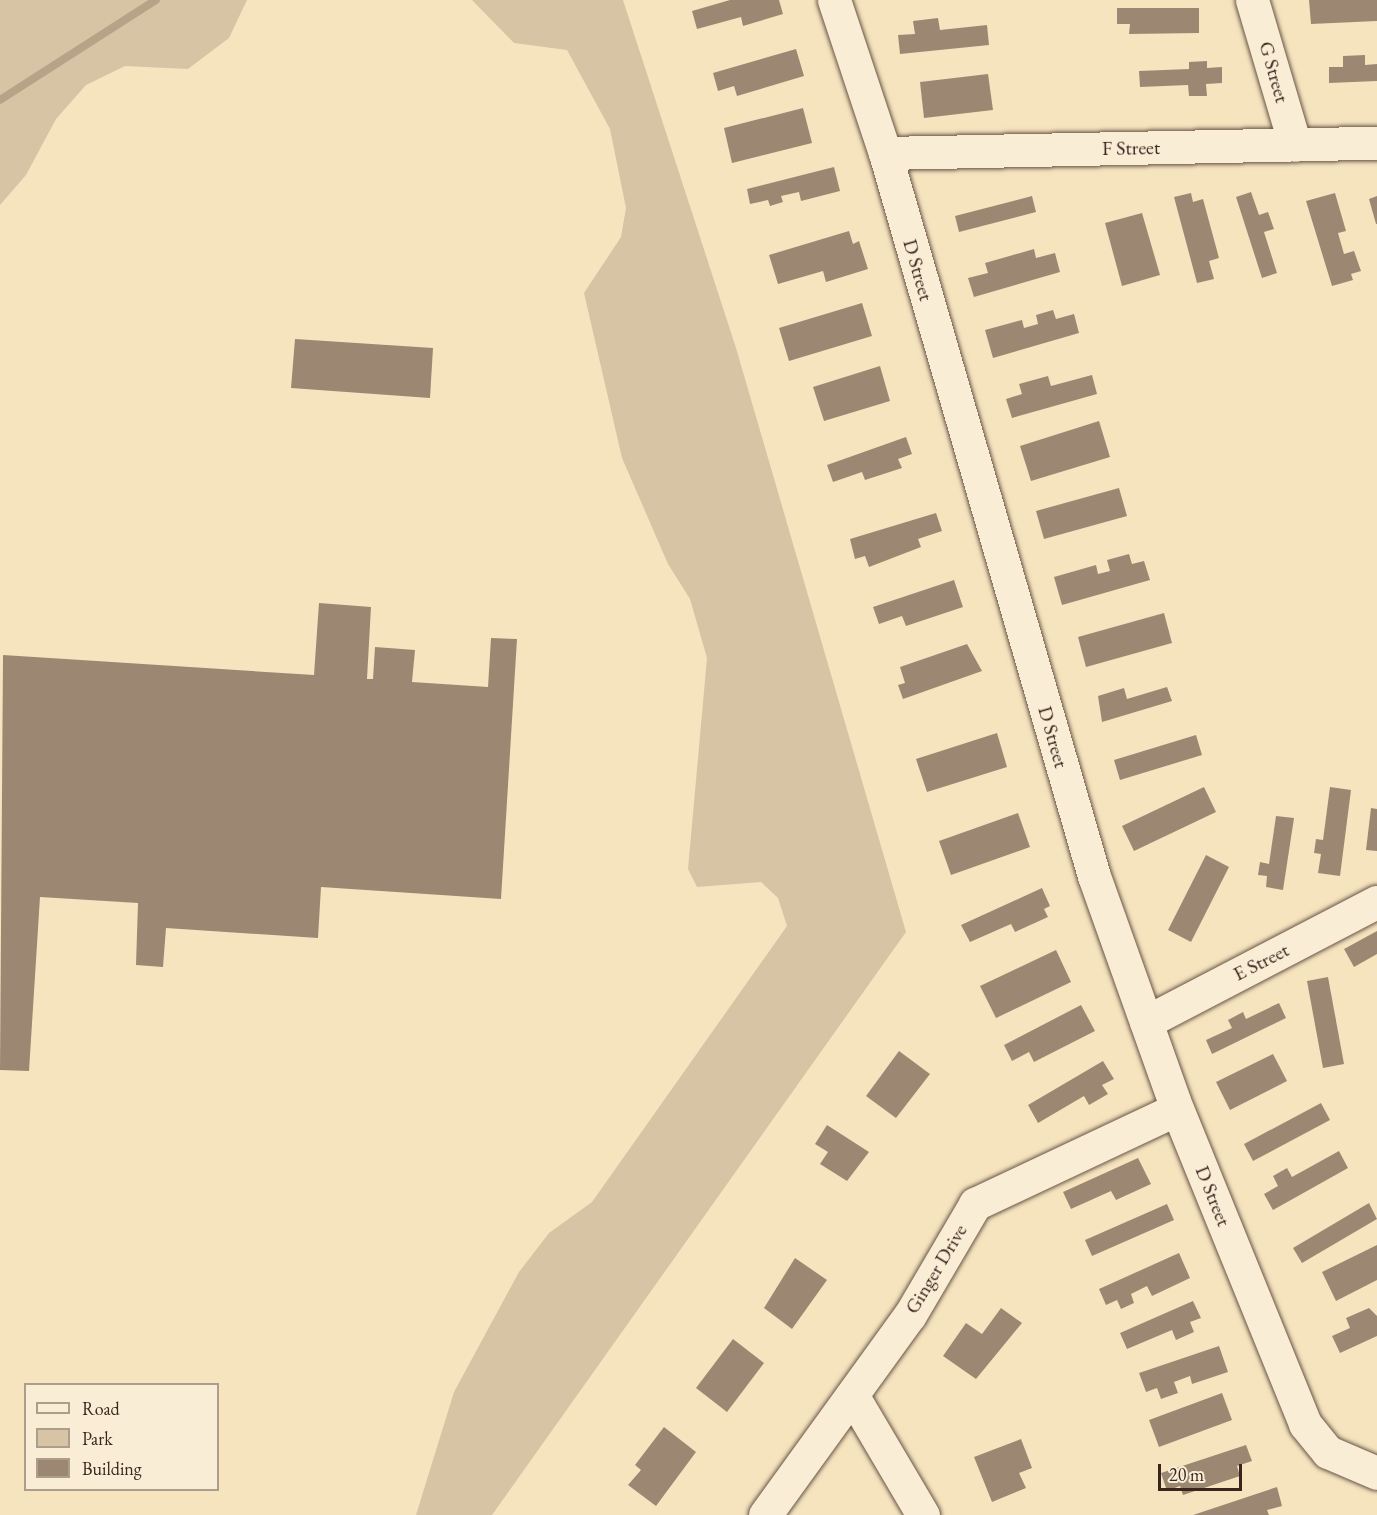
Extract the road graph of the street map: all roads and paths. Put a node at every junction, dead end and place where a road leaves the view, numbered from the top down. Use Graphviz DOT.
graph roads {
  1 [pos="834,0"];
  2 [pos="1252,0"];
  3 [pos="1377,143"];
  4 [pos="1295,145"];
  5 [pos="885,153"];
  6 [pos="1377,902"];
  7 [pos="1146,1022"];
  8 [pos="1177,1108"];
  9 [pos="854,1398"];
  10 [pos="1377,1473"];
  11 [pos="765,1515"];
  12 [pos="923,1515"];
  1 -- 5 [label="street, D Street"];
  2 -- 4 [label="street, G Street"];
  3 -- 4 [label="street, F Street"];
  4 -- 5 [label="street, F Street"];
  5 -- 7 [label="street, D Street"];
  6 -- 7 [label="street, E Street"];
  7 -- 8 [label="street, D Street"];
  8 -- 9 [label="street, Ginger Drive"];
  8 -- 10 [label="street, D Street"];
  9 -- 11 [label="street, Ginger Drive"];
  9 -- 12 [label="street"];
}
